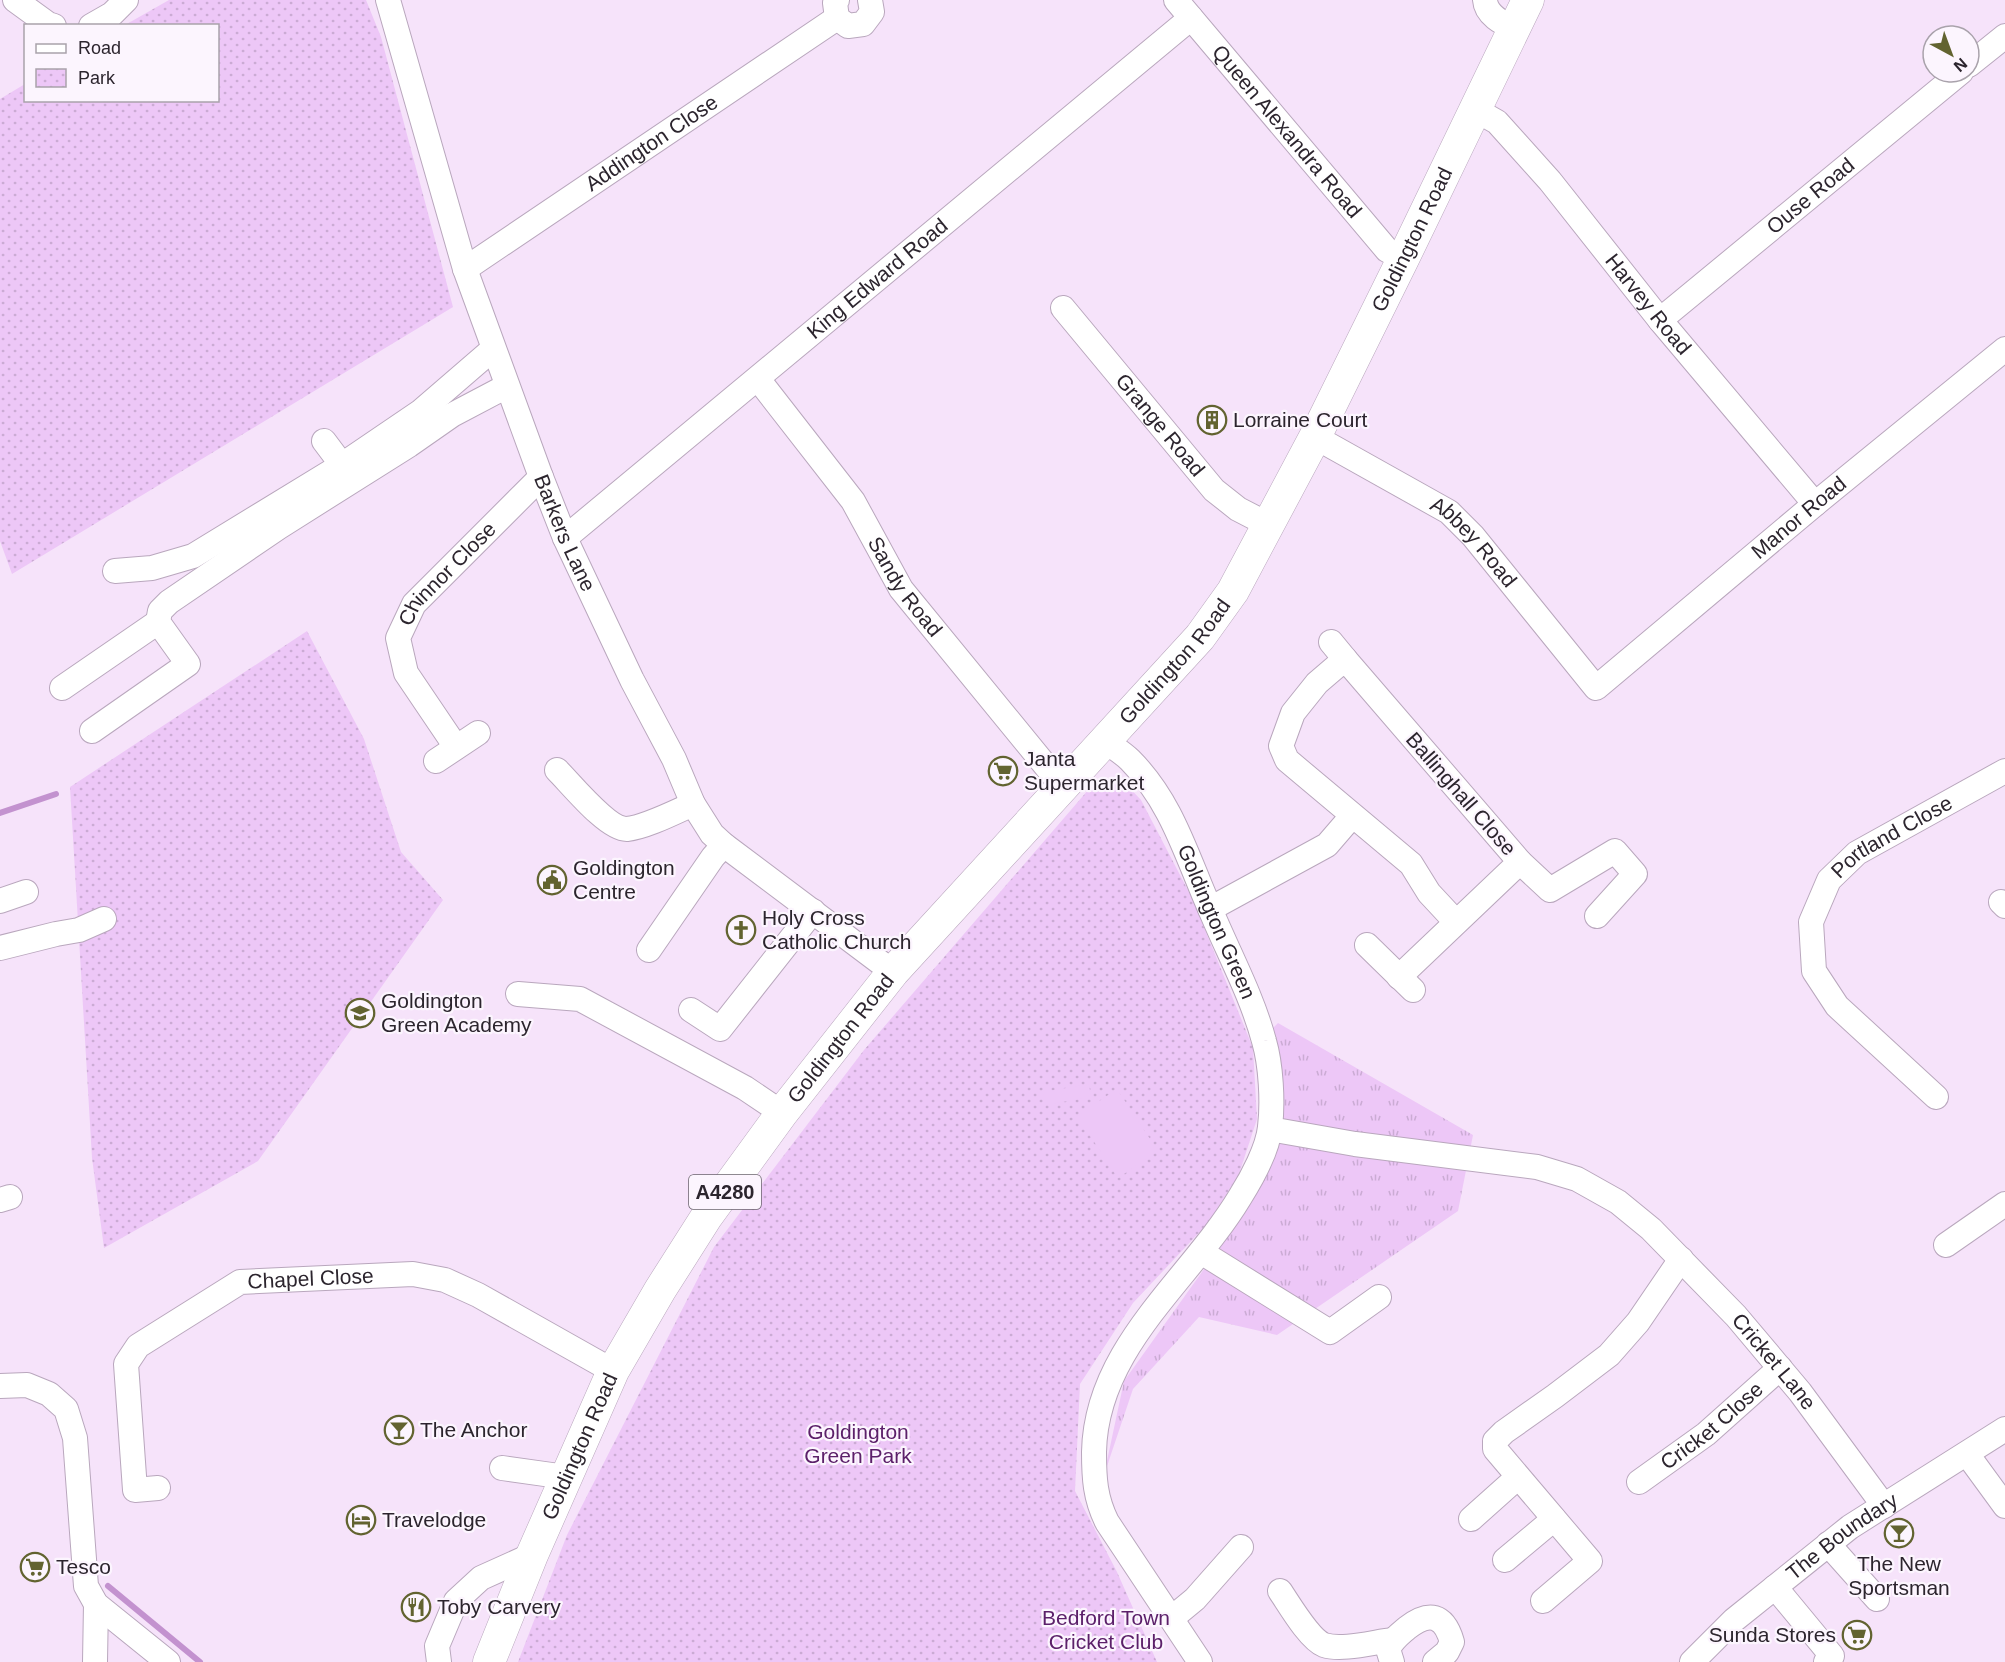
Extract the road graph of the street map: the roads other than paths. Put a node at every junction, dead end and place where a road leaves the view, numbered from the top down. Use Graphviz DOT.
graph roads {
  1 [pos="15,0"];
  2 [pos="126,0"];
  3 [pos="870,0"];
  4 [pos="1485,0"];
  5 [pos="1528,0"];
  6 [pos="394,2"];
  7 [pos="837,9"];
  8 [pos="1184,9"];
  9 [pos="48,24"];
  10 [pos="94,24"];
  11 [pos="1515,28"];
  12 [pos="2005,36"];
  13 [pos="1981,55"];
  14 [pos="1946,84"];
  15 [pos="1476,110"];
  16 [pos="1404,259"];
  17 [pos="465,269"];
  18 [pos="1063,308"];
  19 [pos="1660,320"];
  20 [pos="493,349"];
  21 [pos="2005,349"];
  22 [pos="758,379"];
  23 [pos="507,386"];
  24 [pos="1315,437"];
  25 [pos="324,441"];
  26 [pos="342,465"];
  27 [pos="541,477"];
  28 [pos="1815,504"];
  29 [pos="1269,525"];
  30 [pos="565,538"];
  31 [pos="114,571"];
  32 [pos="158,622"];
  33 [pos="62,688"];
  34 [pos="1596,688"];
  35 [pos="92,731"];
  36 [pos="478,733"];
  37 [pos="1105,741"];
  38 [pos="558,770"];
  39 [pos="2005,771"];
  40 [pos="1063,787"];
  41 [pos="693,804"];
  42 [pos="1352,816"];
  43 [pos="724,845"];
  44 [pos="1520,862"];
  45 [pos="26,892"];
  46 [pos="0,901"];
  47 [pos="1210,909"];
  48 [pos="813,911"];
  49 [pos="1597,916"];
  50 [pos="104,918"];
  51 [pos="1456,922"];
  52 [pos="1367,945"];
  53 [pos="0,948"];
  54 [pos="649,950"];
  55 [pos="893,972"];
  56 [pos="518,994"];
  57 [pos="691,1010"];
  58 [pos="1936,1097"];
  59 [pos="783,1113"];
  60 [pos="1270,1129"];
  61 [pos="2005,1204"];
  62 [pos="1946,1245"];
  63 [pos="1201,1252"];
  64 [pos="1681,1259"];
  65 [pos="1378,1297"];
  66 [pos="1780,1368"];
  67 [pos="613,1371"];
  68 [pos="0,1386"];
  69 [pos="2005,1429"];
  70 [pos="1967,1454"];
  71 [pos="502,1468"];
  72 [pos="566,1477"];
  73 [pos="1518,1477"];
  74 [pos="1640,1482"];
  75 [pos="158,1488"];
  76 [pos="1884,1506"];
  77 [pos="2005,1506"];
  78 [pos="1471,1519"];
  79 [pos="1554,1519"];
  80 [pos="1828,1544"];
  81 [pos="1241,1546"];
  82 [pos="532,1555"];
  83 [pos="1505,1560"];
  84 [pos="1775,1587"];
  85 [pos="1280,1591"];
  86 [pos="1877,1599"];
  87 [pos="1543,1601"];
  88 [pos="96,1604"];
  89 [pos="1172,1618"];
  90 [pos="1393,1651"];
  91 [pos="95,1662"];
  92 [pos="168,1662"];
  93 [pos="439,1662"];
  94 [pos="489,1662"];
  95 [pos="1200,1662"];
  96 [pos="1435,1662"];
  97 [pos="1692,1662"];
  98 [pos="1826,1662"];
  1 -- 9 [label="street"];
  2 -- 10 [label="street"];
  3 -- 7 [label="street, Addington Close"];
  4 -- 11 [label="street"];
  5 -- 11 [label="main road, Goldington Road / A4280"];
  6 -- 17 [label="street, Barkers Lane"];
  7 -- 17 [label="street, Addington Close"];
  8 -- 16 [label="street, Queen Alexandra Road"];
  8 -- 22 [label="street, King Edward Road"];
  11 -- 15 [label="main road, Goldington Road / A4280"];
  12 -- 13 [label="street"];
  14 -- 19 [label="street, Ouse Road"];
  15 -- 16 [label="main road, Goldington Road / A4280"];
  15 -- 19 [label="street, Harvey Road"];
  16 -- 24 [label="main road, Goldington Road / A4280"];
  17 -- 20 [label="street, Barkers Lane"];
  18 -- 29 [label="street, Grange Road"];
  19 -- 28 [label="street, Harvey Road"];
  20 -- 23 [label="street, Barkers Lane"];
  20 -- 26 [label="street"];
  21 -- 28 [label="street, Manor Road"];
  22 -- 30 [label="street, King Edward Road"];
  22 -- 40 [label="street, Sandy Road"];
  23 -- 27 [label="street, Barkers Lane"];
  23 -- 32 [label="street"];
  24 -- 29 [label="main road, Goldington Road / A4280"];
  24 -- 34 [label="street, Abbey Road"];
  25 -- 26 [label="street"];
  26 -- 31 [label="street"];
  27 -- 30 [label="street, Barkers Lane"];
  27 -- 36 [label="street, Chinnor Close"];
  28 -- 34 [label="street, Manor Road"];
  29 -- 37 [label="main road, Goldington Road / A4280"];
  30 -- 41 [label="street, Barkers Lane"];
  32 -- 33 [label="street"];
  32 -- 35 [label="street"];
  37 -- 40 [label="main road, Goldington Road / A4280"];
  37 -- 47 [label="street, Goldington Green"];
  38 -- 41 [label="street"];
  39 -- 58 [label="street, Portland Close"];
  40 -- 55 [label="main road, Goldington Road / A4280"];
  41 -- 43 [label="street, Barkers Lane"];
  42 -- 44 [label="street, Ballinghall Close"];
  42 -- 47 [label="street"];
  42 -- 51 [label="street, Ballinghall Close"];
  43 -- 48 [label="street, Barkers Lane"];
  43 -- 54 [label="street"];
  44 -- 49 [label="street"];
  44 -- 51 [label="street, Ballinghall Close"];
  45 -- 46 [label="street"];
  47 -- 60 [label="street, Goldington Green"];
  48 -- 55 [label="street, Barkers Lane"];
  48 -- 57 [label="street"];
  50 -- 53 [label="street"];
  51 -- 52 [label="street, Ballinghall Close"];
  55 -- 59 [label="main road, Goldington Road / A4280"];
  56 -- 59 [label="street"];
  59 -- 67 [label="main road, Goldington Road / A4280"];
  60 -- 63 [label="street, Goldington Green"];
  60 -- 64 [label="street, Cricket Lane"];
  61 -- 62 [label="street"];
  63 -- 65 [label="street"];
  63 -- 89 [label="street, Goldington Green"];
  64 -- 66 [label="street, Cricket Lane"];
  64 -- 73 [label="street"];
  66 -- 74 [label="street, Cricket Close"];
  66 -- 76 [label="street, Cricket Lane"];
  67 -- 72 [label="main road, Goldington Road / A4280"];
  67 -- 75 [label="street, Chapel Close"];
  68 -- 88 [label="street"];
  69 -- 70 [label="street, The Boundary"];
  70 -- 76 [label="street, The Boundary"];
  70 -- 77 [label="street"];
  71 -- 72 [label="street"];
  72 -- 82 [label="main road, Goldington Road / A4280"];
  73 -- 78 [label="street"];
  73 -- 79 [label="street"];
  76 -- 80 [label="street, The Boundary"];
  79 -- 83 [label="street"];
  79 -- 87 [label="street"];
  80 -- 84 [label="street, The Boundary"];
  80 -- 86 [label="street"];
  81 -- 89 [label="street"];
  82 -- 93 [label="street"];
  82 -- 94 [label="main road, Goldington Road / A4280"];
  84 -- 97 [label="street, The Boundary"];
  84 -- 98 [label="street"];
  85 -- 90 [label="street"];
  88 -- 91 [label="street"];
  88 -- 92 [label="street"];
  89 -- 95 [label="street, Goldington Green"];
  90 -- 96 [label="street"];
}
